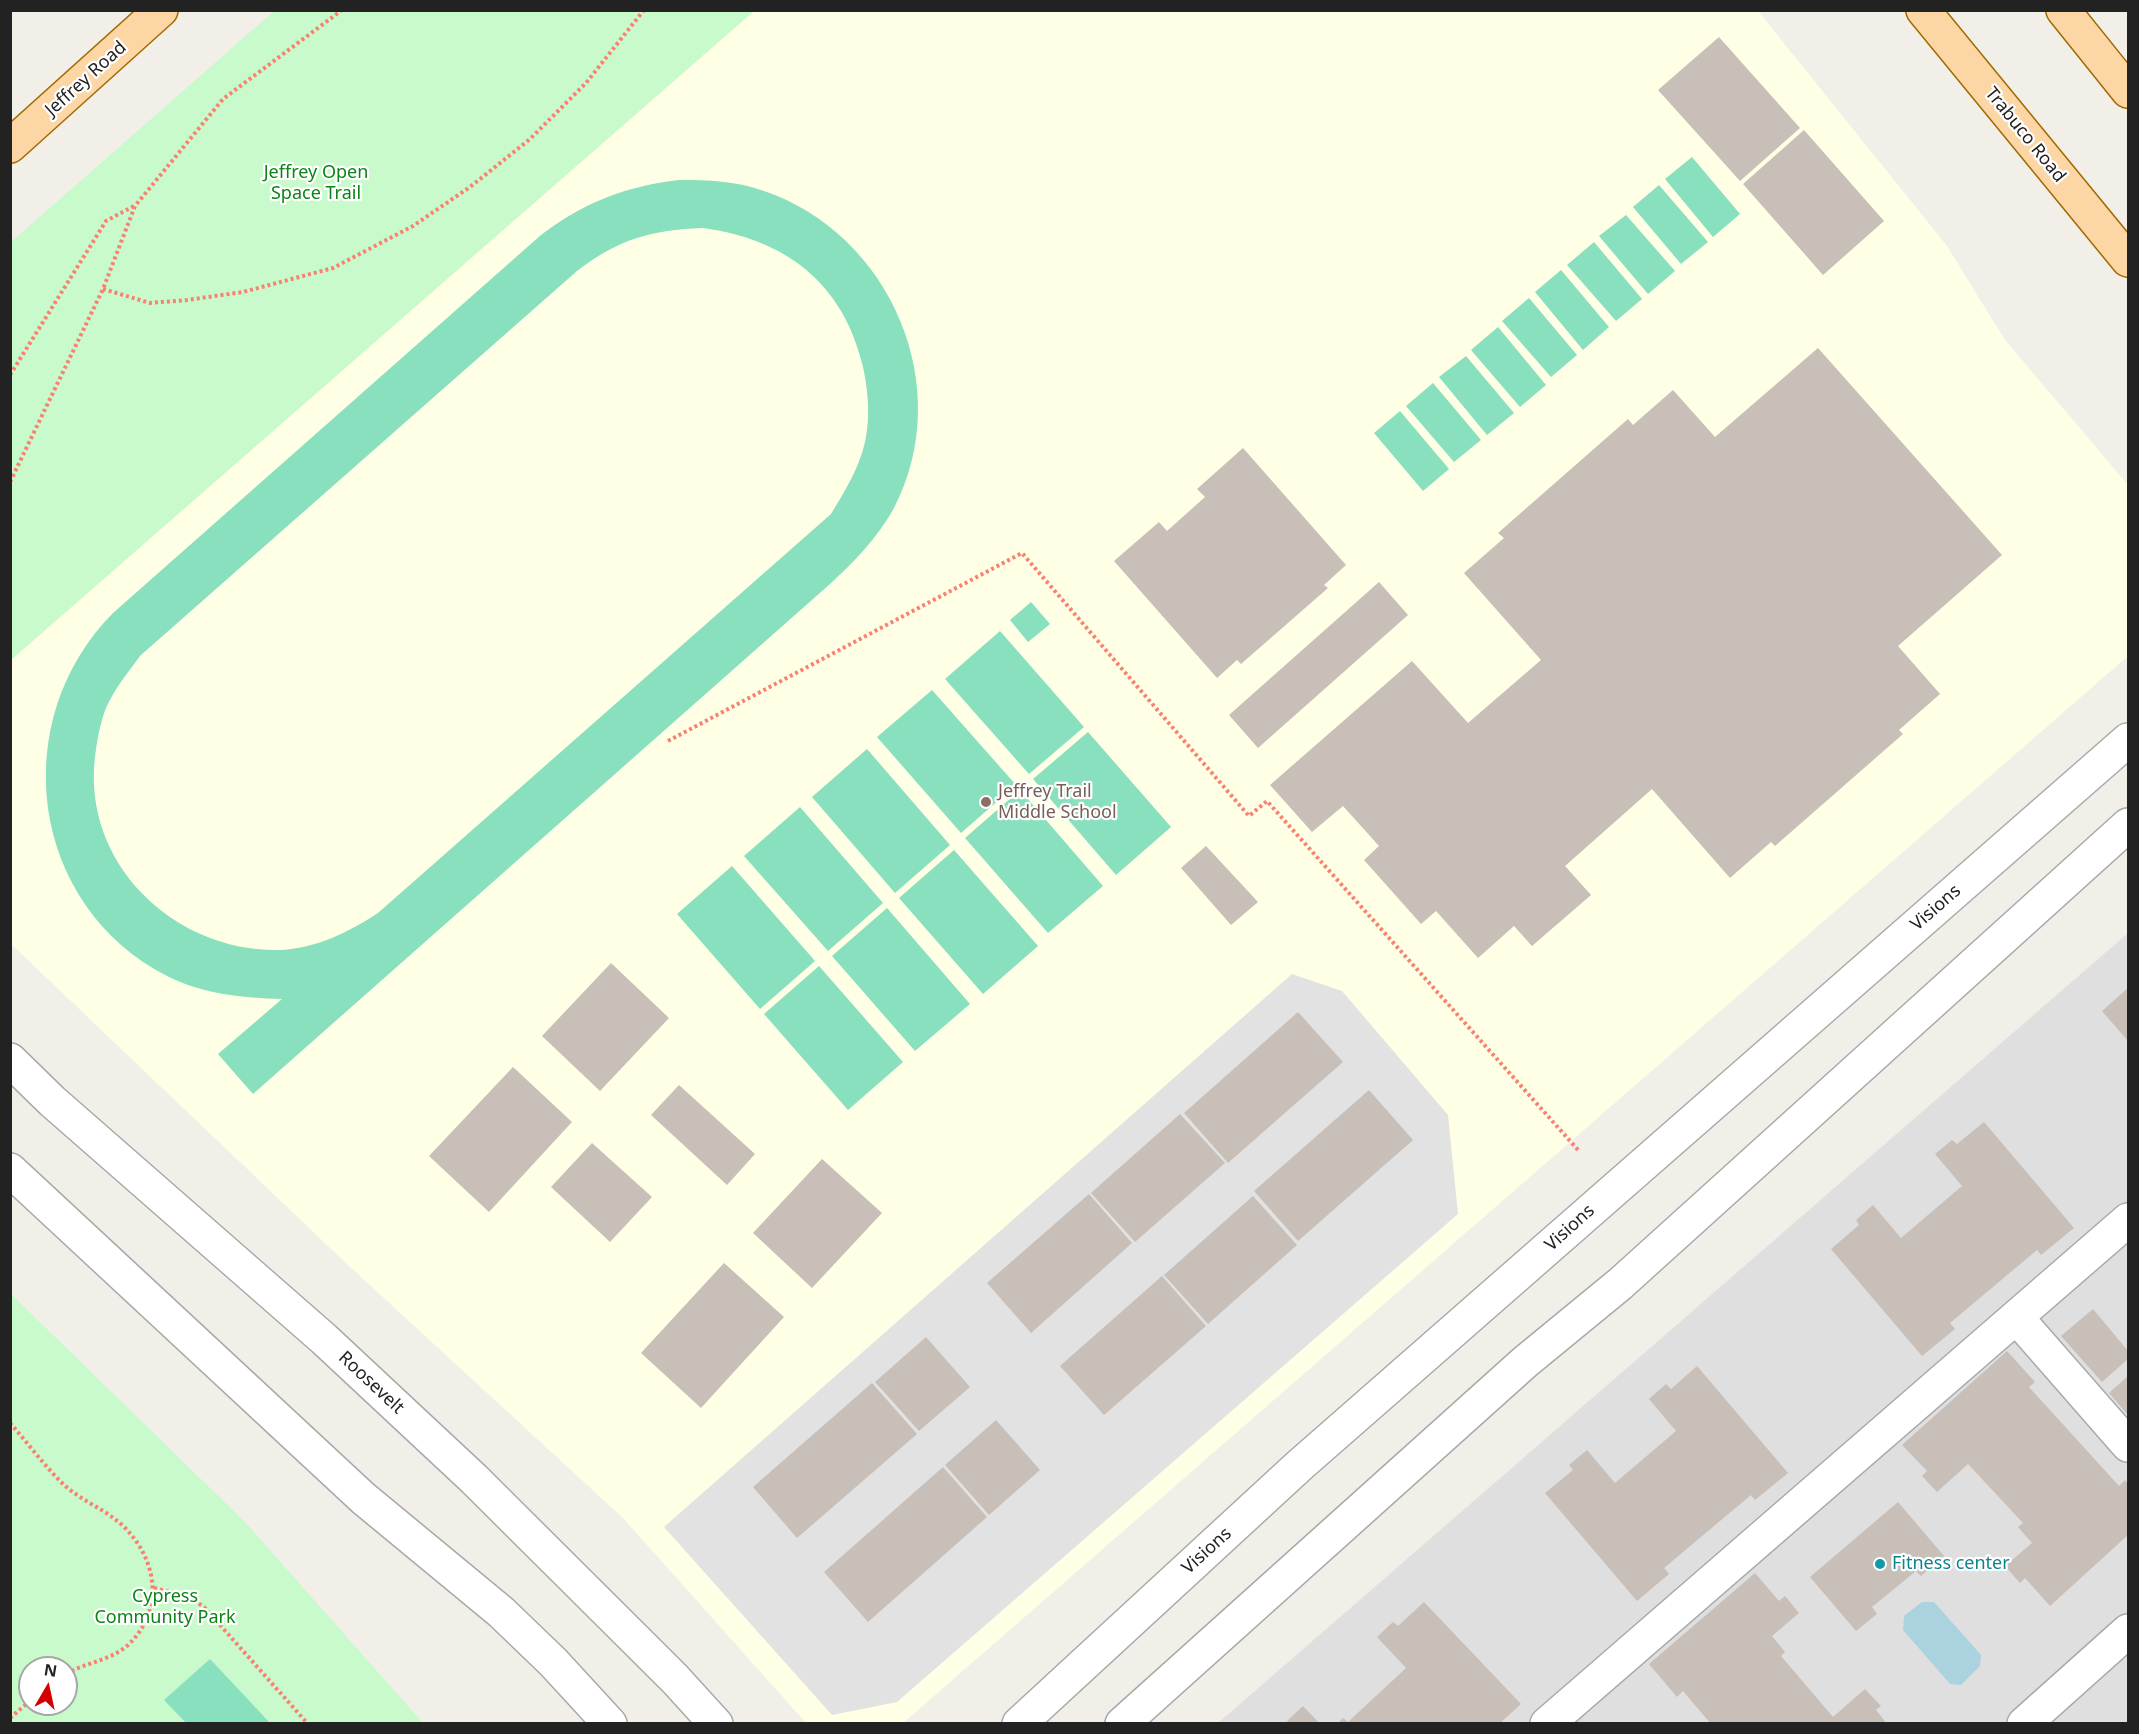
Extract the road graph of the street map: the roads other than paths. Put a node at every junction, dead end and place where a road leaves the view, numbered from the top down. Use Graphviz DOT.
graph roads {
  1 [pos="161,10"];
  2 [pos="1923,10"];
  3 [pos="2063,10"];
  4 [pos="2125,81"];
  5 [pos="10,146"];
  6 [pos="2128,260"];
  7 [pos="2128,740"];
  8 [pos="2128,825"];
  9 [pos="10,1060"];
  10 [pos="10,1170"];
  11 [pos="2128,1220"];
  12 [pos="2017,1318"];
  13 [pos="2128,1445"];
  14 [pos="2128,1631"];
  15 [pos="610,1724"];
  16 [pos="716,1724"];
  17 [pos="1019,1724"];
  18 [pos="1122,1724"];
  19 [pos="1547,1724"];
  20 [pos="2024,1724"];
  1 -- 5 [label="main road, Jeffrey Road"];
  2 -- 6 [label="main road, Trabuco Road"];
  3 -- 4 [label="main road"];
  7 -- 17 [label="street, Visions"];
  8 -- 18 [label="street"];
  9 -- 16 [label="street, Roosevelt"];
  10 -- 15 [label="street"];
  11 -- 12 [label="street"];
  12 -- 13 [label="street"];
  12 -- 19 [label="street"];
  14 -- 20 [label="street"];
}
